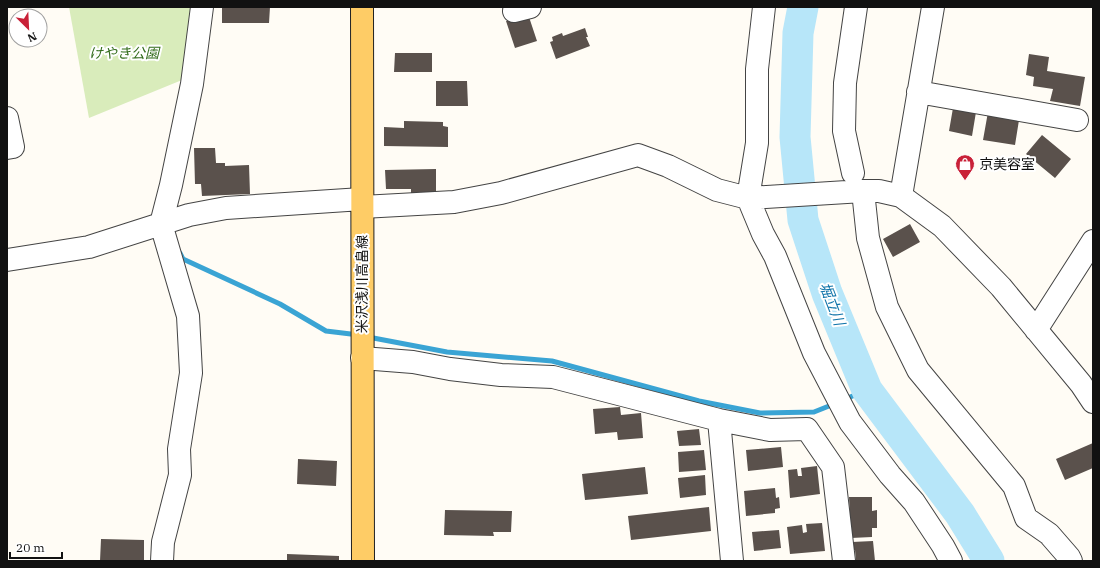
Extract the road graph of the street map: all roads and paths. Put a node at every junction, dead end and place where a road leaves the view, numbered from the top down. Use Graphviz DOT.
graph roads {
  1 [pos="202,7"];
  2 [pos="362,7"];
  3 [pos="764,7"];
  4 [pos="856,7"];
  5 [pos="933,7"];
  6 [pos="918,92"];
  7 [pos="7,118"];
  8 [pos="1077,120"];
  9 [pos="7,148"];
  10 [pos="856,185"];
  11 [pos="900,196"];
  12 [pos="748,198"];
  13 [pos="362,203"];
  14 [pos="164,223"];
  15 [pos="1093,241"];
  16 [pos="7,260"];
  17 [pos="1036,330"];
  18 [pos="362,358"];
  19 [pos="1093,402"];
  20 [pos="719,420"];
  21 [pos="162,561"];
  22 [pos="363,561"];
  23 [pos="732,561"];
  24 [pos="844,561"];
  25 [pos="951,561"];
  26 [pos="1071,561"];
  1 -- 14 [label="street"];
  2 -- 13 [label="main road, 米沢浅川高畠線"];
  3 -- 12 [label="street"];
  4 -- 10 [label="street"];
  5 -- 6 [label="street"];
  6 -- 8 [label="street"];
  6 -- 11 [label="street"];
  7 -- 9 [label="street"];
  10 -- 11 [label="street"];
  10 -- 12 [label="street"];
  10 -- 26 [label="street"];
  11 -- 17 [label="street"];
  12 -- 13 [label="street"];
  12 -- 25 [label="street"];
  13 -- 14 [label="street"];
  13 -- 18 [label="main road, 米沢浅川高畠線"];
  14 -- 16 [label="street"];
  14 -- 21 [label="street"];
  15 -- 17 [label="street"];
  17 -- 19 [label="street"];
  18 -- 20 [label="street"];
  18 -- 22 [label="main road, 米沢浅川高畠線"];
  20 -- 23 [label="street"];
  20 -- 24 [label="street"];
}
